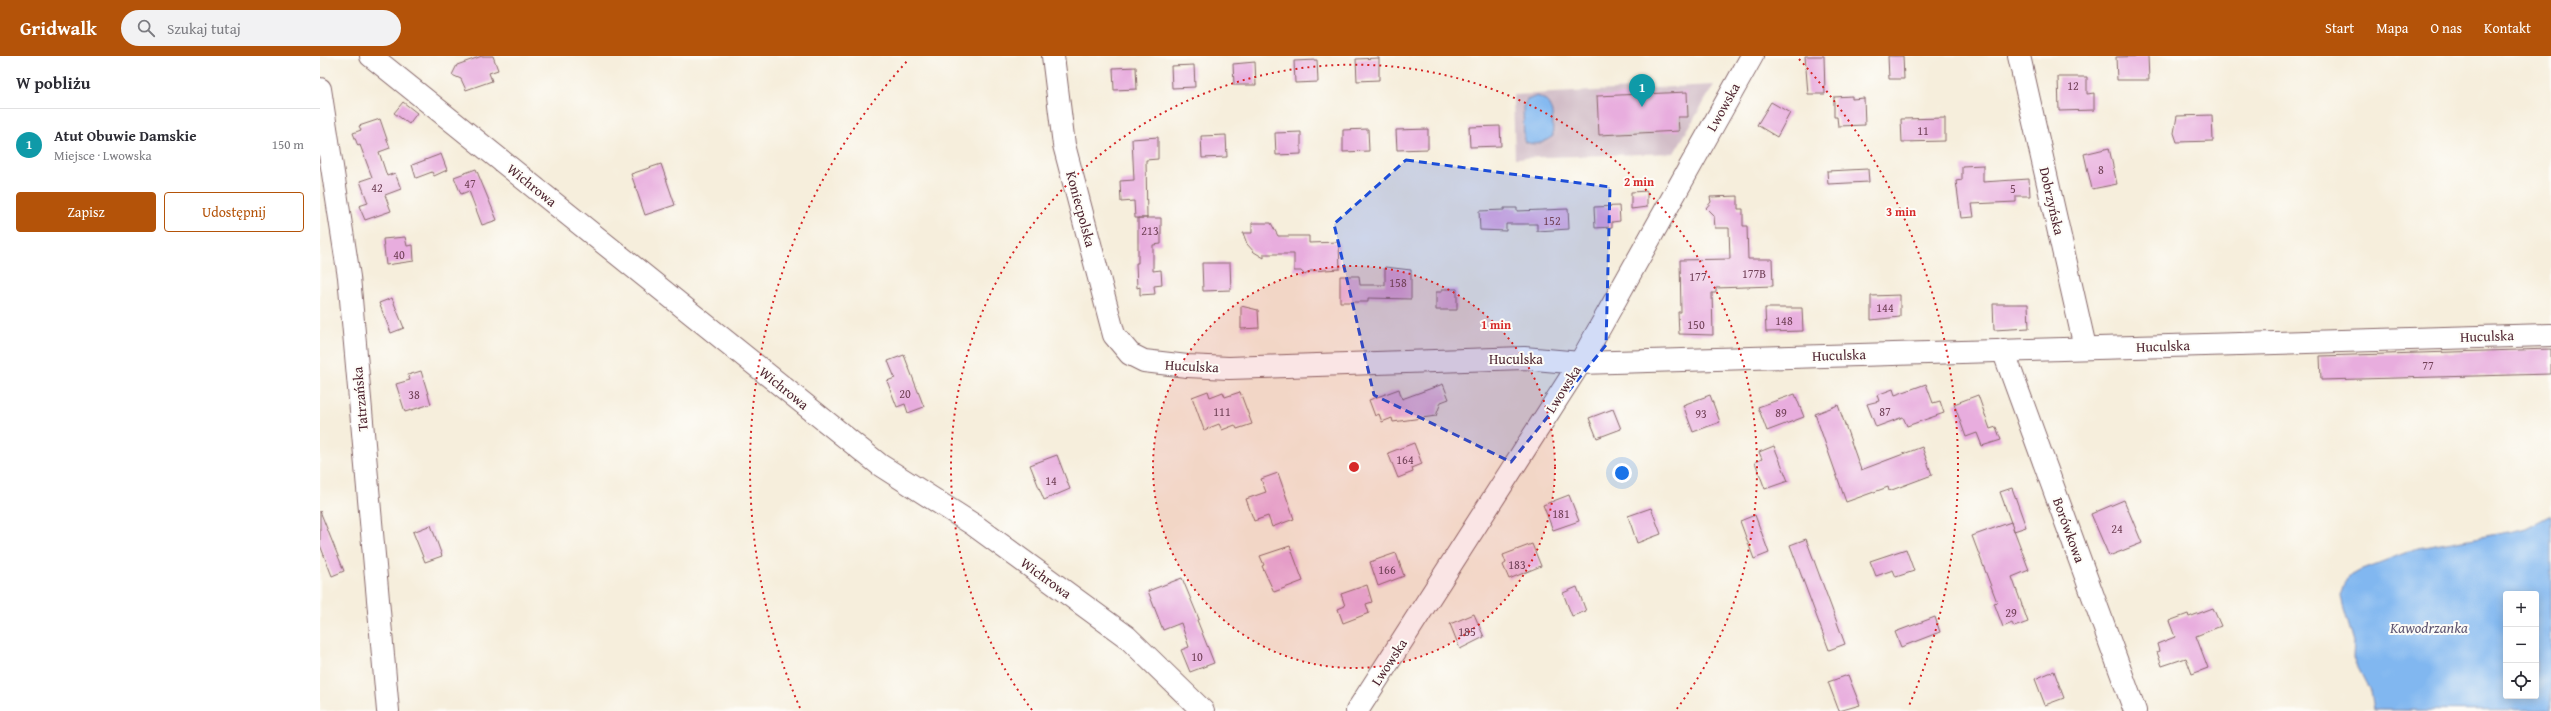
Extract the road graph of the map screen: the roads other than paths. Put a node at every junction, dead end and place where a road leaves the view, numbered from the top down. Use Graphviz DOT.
graph roads {
  1 [pos="371,56"];
  2 [pos="1053,56"];
  3 [pos="1752,56"];
  4 [pos="2019,56"];
  5 [pos="320,89"];
  6 [pos="2551,335"];
  7 [pos="2085,347"];
  8 [pos="2003,350"];
  9 [pos="1130,354"];
  10 [pos="1580,363"];
  11 [pos="388,711"];
  12 [pos="1202,711"];
  13 [pos="1357,711"];
  14 [pos="2135,711"];
  1 -- 12 [label="street, Wichrowa"];
  2 -- 9 [label="street, Koniecpolska"];
  3 -- 10 [label="street, Lwowska"];
  4 -- 7 [label="street, Dobrzyńska"];
  5 -- 11 [label="street, Tatrzańska"];
  6 -- 7 [label="street, Huculska"];
  7 -- 8 [label="street, Huculska"];
  8 -- 10 [label="street, Huculska"];
  8 -- 14 [label="street, Borówkowa"];
  9 -- 10 [label="street, Huculska"];
  10 -- 13 [label="street, Lwowska"];
}
